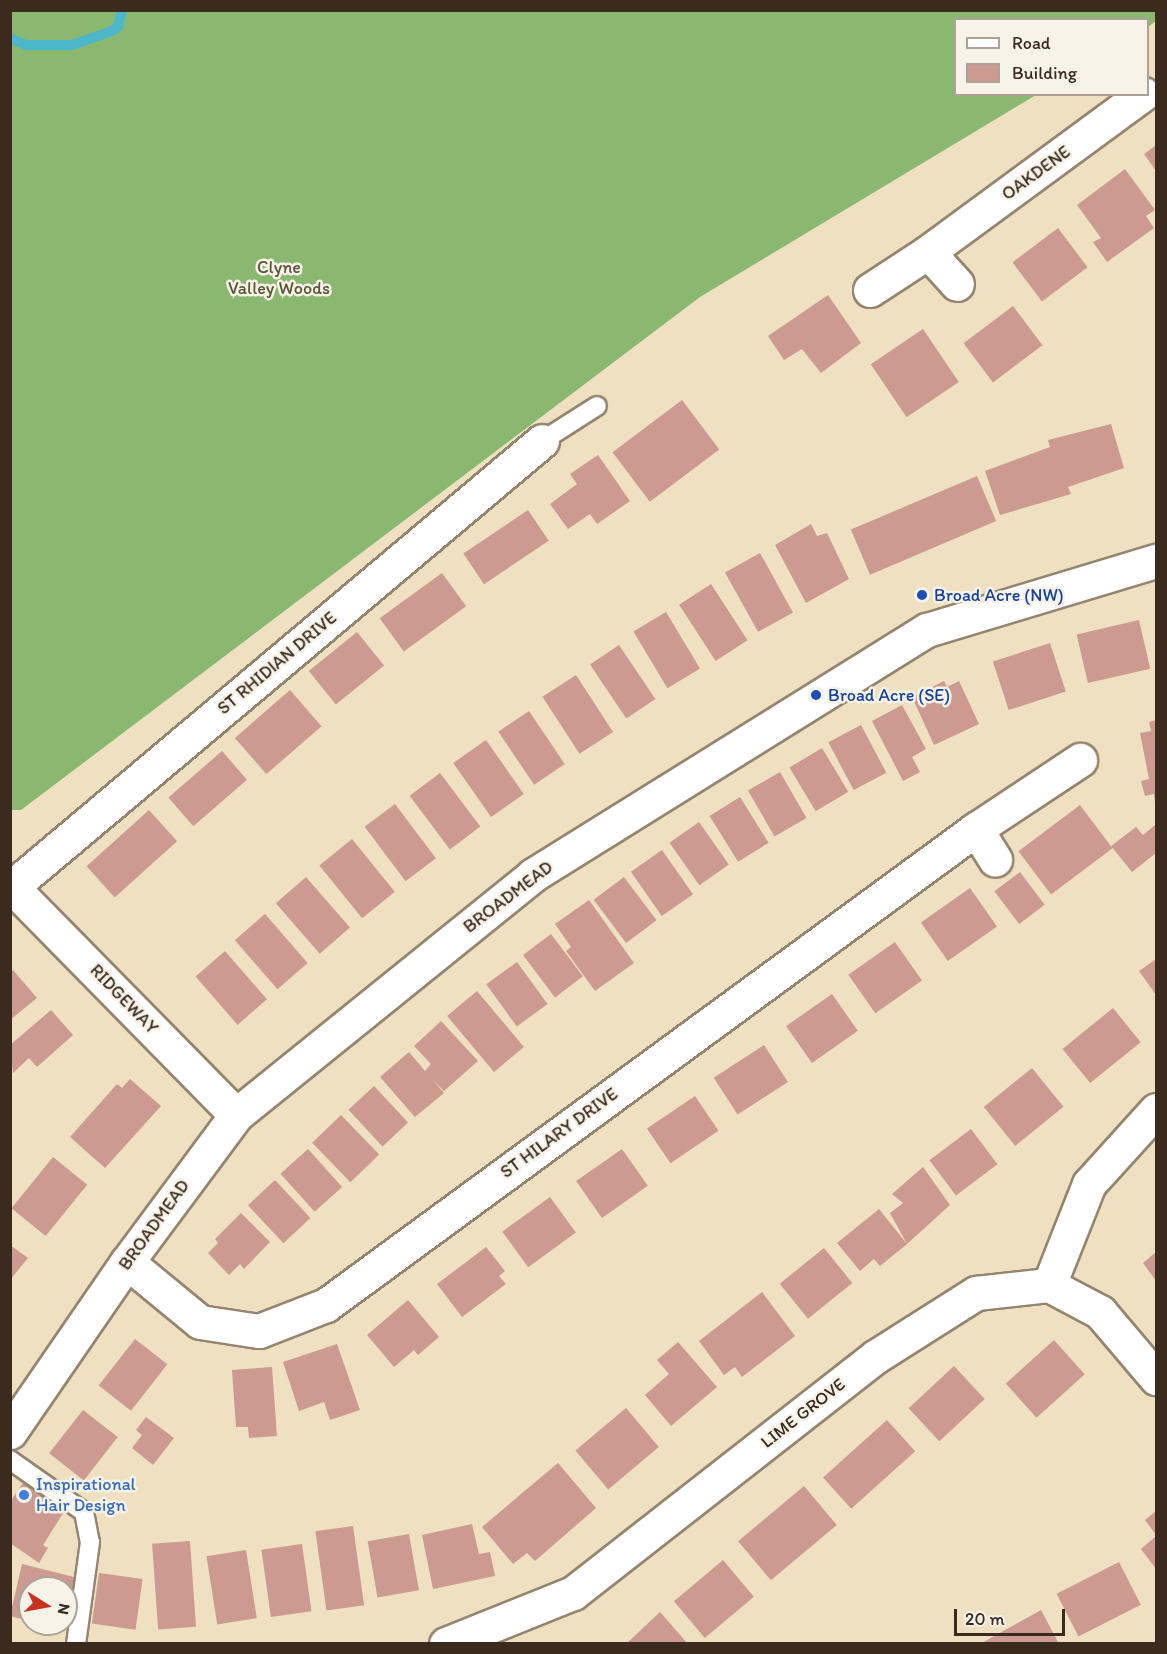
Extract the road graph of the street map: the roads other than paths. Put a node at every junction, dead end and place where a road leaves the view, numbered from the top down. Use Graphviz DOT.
graph roads {
  1 [pos="1140,96"];
  2 [pos="928,252"];
  3 [pos="957,284"];
  4 [pos="870,290"];
  5 [pos="597,406"];
  6 [pos="542,441"];
  7 [pos="1156,561"];
  8 [pos="1080,760"];
  9 [pos="976,829"];
  10 [pos="995,859"];
  11 [pos="12,885"];
  12 [pos="1156,1110"];
  13 [pos="236,1114"];
  14 [pos="127,1262"];
  15 [pos="1050,1285"];
  16 [pos="1156,1378"];
  17 [pos="10,1432"];
  18 [pos="10,1460"];
  19 [pos="76,1644"];
  20 [pos="446,1644"];
  1 -- 2 [label="street, OAKDENE"];
  2 -- 3 [label="street"];
  2 -- 4 [label="street, OAKDENE"];
  5 -- 6 [label="lane"];
  6 -- 11 [label="street, ST RHIDIAN DRIVE"];
  7 -- 13 [label="street, BROADMEAD"];
  8 -- 9 [label="street, ST HILARY DRIVE"];
  9 -- 10 [label="street"];
  9 -- 14 [label="street, ST HILARY DRIVE"];
  11 -- 13 [label="street, RIDGEWAY"];
  12 -- 15 [label="street"];
  13 -- 14 [label="street, BROADMEAD"];
  14 -- 17 [label="street, BROADMEAD"];
  15 -- 16 [label="street"];
  15 -- 20 [label="street, LIME GROVE"];
  18 -- 19 [label="lane"];
}
